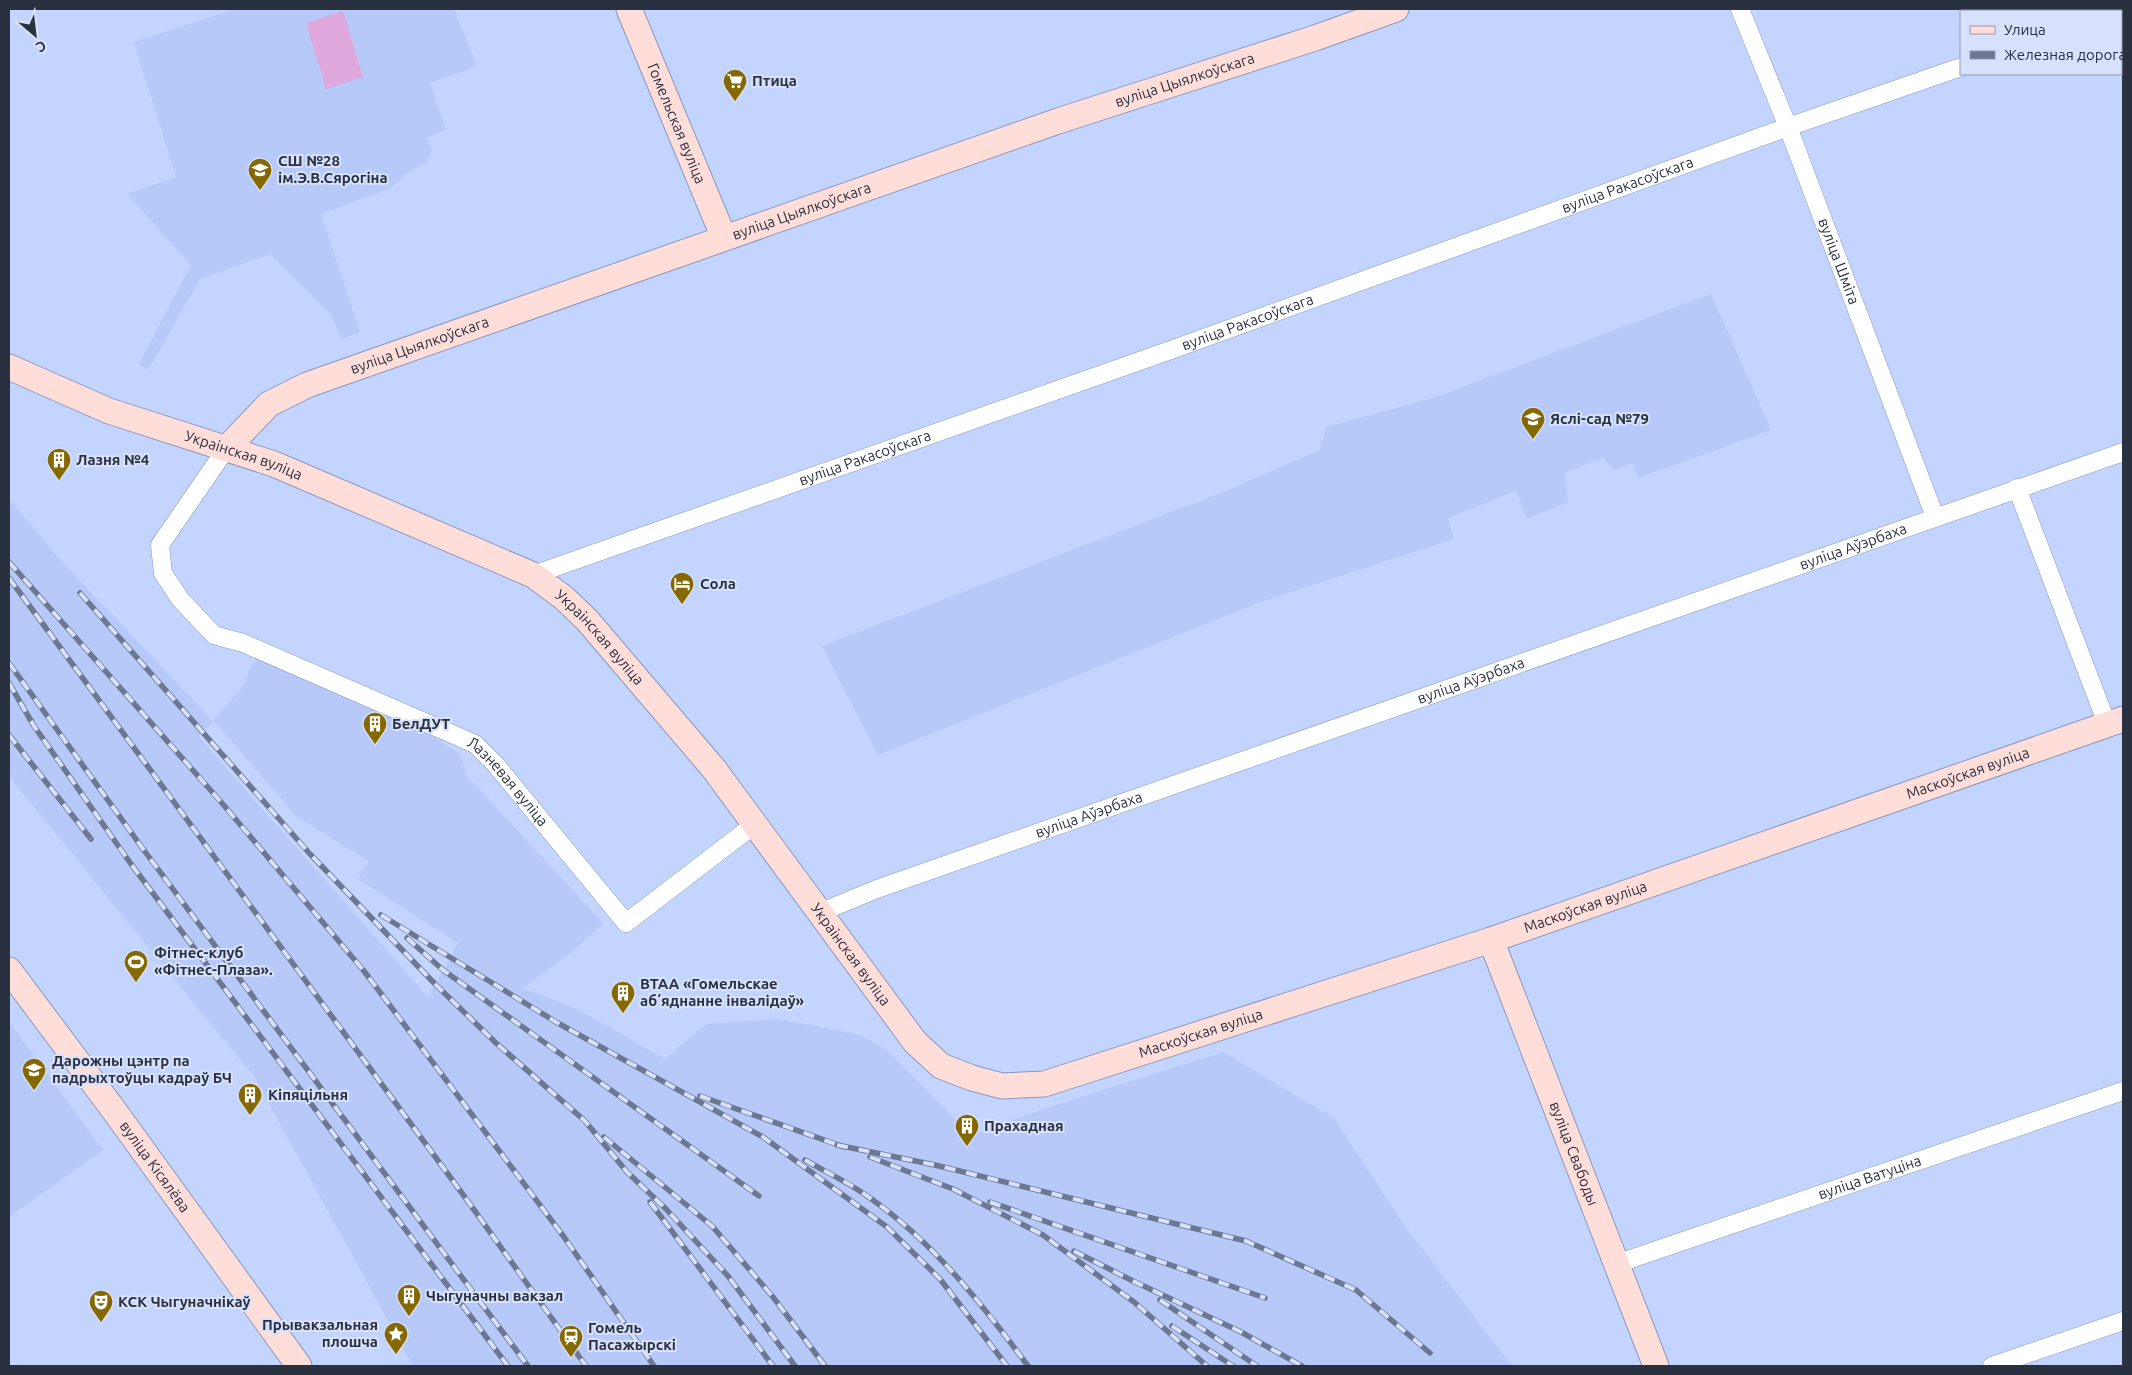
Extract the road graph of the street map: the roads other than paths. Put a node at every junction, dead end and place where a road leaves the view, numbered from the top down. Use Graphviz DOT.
graph roads {
  1 [pos="628,9"];
  2 [pos="1396,9"];
  3 [pos="1740,9"];
  4 [pos="1960,67"];
  5 [pos="1788,127"];
  6 [pos="724,238"];
  7 [pos="9,368"];
  8 [pos="226,449"];
  9 [pos="2123,452"];
  10 [pos="2017,488"];
  11 [pos="1935,516"];
  12 [pos="533,575"];
  13 [pos="2115,722"];
  14 [pos="755,824"];
  15 [pos="821,912"];
  16 [pos="1491,940"];
  17 [pos="9,970"];
  18 [pos="1044,1084"];
  19 [pos="2123,1091"];
  20 [pos="1616,1264"];
  21 [pos="2123,1321"];
  22 [pos="299,1366"];
  23 [pos="1656,1366"];
  24 [pos="1992,1366"];
  1 -- 6 [label="street, Гомельская вуліца"];
  2 -- 6 [label="street, вуліца Цыялкоўскага"];
  3 -- 5 [label="street, вуліца Шміта"];
  4 -- 5 [label="street, вуліца Ракасоўскага"];
  5 -- 11 [label="street, вуліца Шміта"];
  5 -- 12 [label="street, вуліца Ракасоўскага"];
  6 -- 8 [label="street, вуліца Цыялкоўскага"];
  7 -- 8 [label="street, Украінская вуліца"];
  8 -- 12 [label="street, Украінская вуліца"];
  8 -- 14 [label="street, Лазневая вуліца"];
  9 -- 10 [label="street, вуліца Аўэрбаха"];
  10 -- 11 [label="street, вуліца Аўэрбаха"];
  10 -- 13 [label="street"];
  11 -- 15 [label="street, вуліца Аўэрбаха"];
  12 -- 14 [label="street, Украінская вуліца"];
  13 -- 16 [label="street, Маскоўская вуліца"];
  14 -- 15 [label="street, Украінская вуліца"];
  15 -- 18 [label="street, Украінская вуліца"];
  16 -- 18 [label="street, Маскоўская вуліца"];
  16 -- 20 [label="street, вуліца Свабоды"];
  17 -- 22 [label="street, вуліца Кісялёва"];
  19 -- 20 [label="street, вуліца Ватуціна"];
  20 -- 23 [label="street, вуліца Свабоды"];
  21 -- 24 [label="street"];
}
